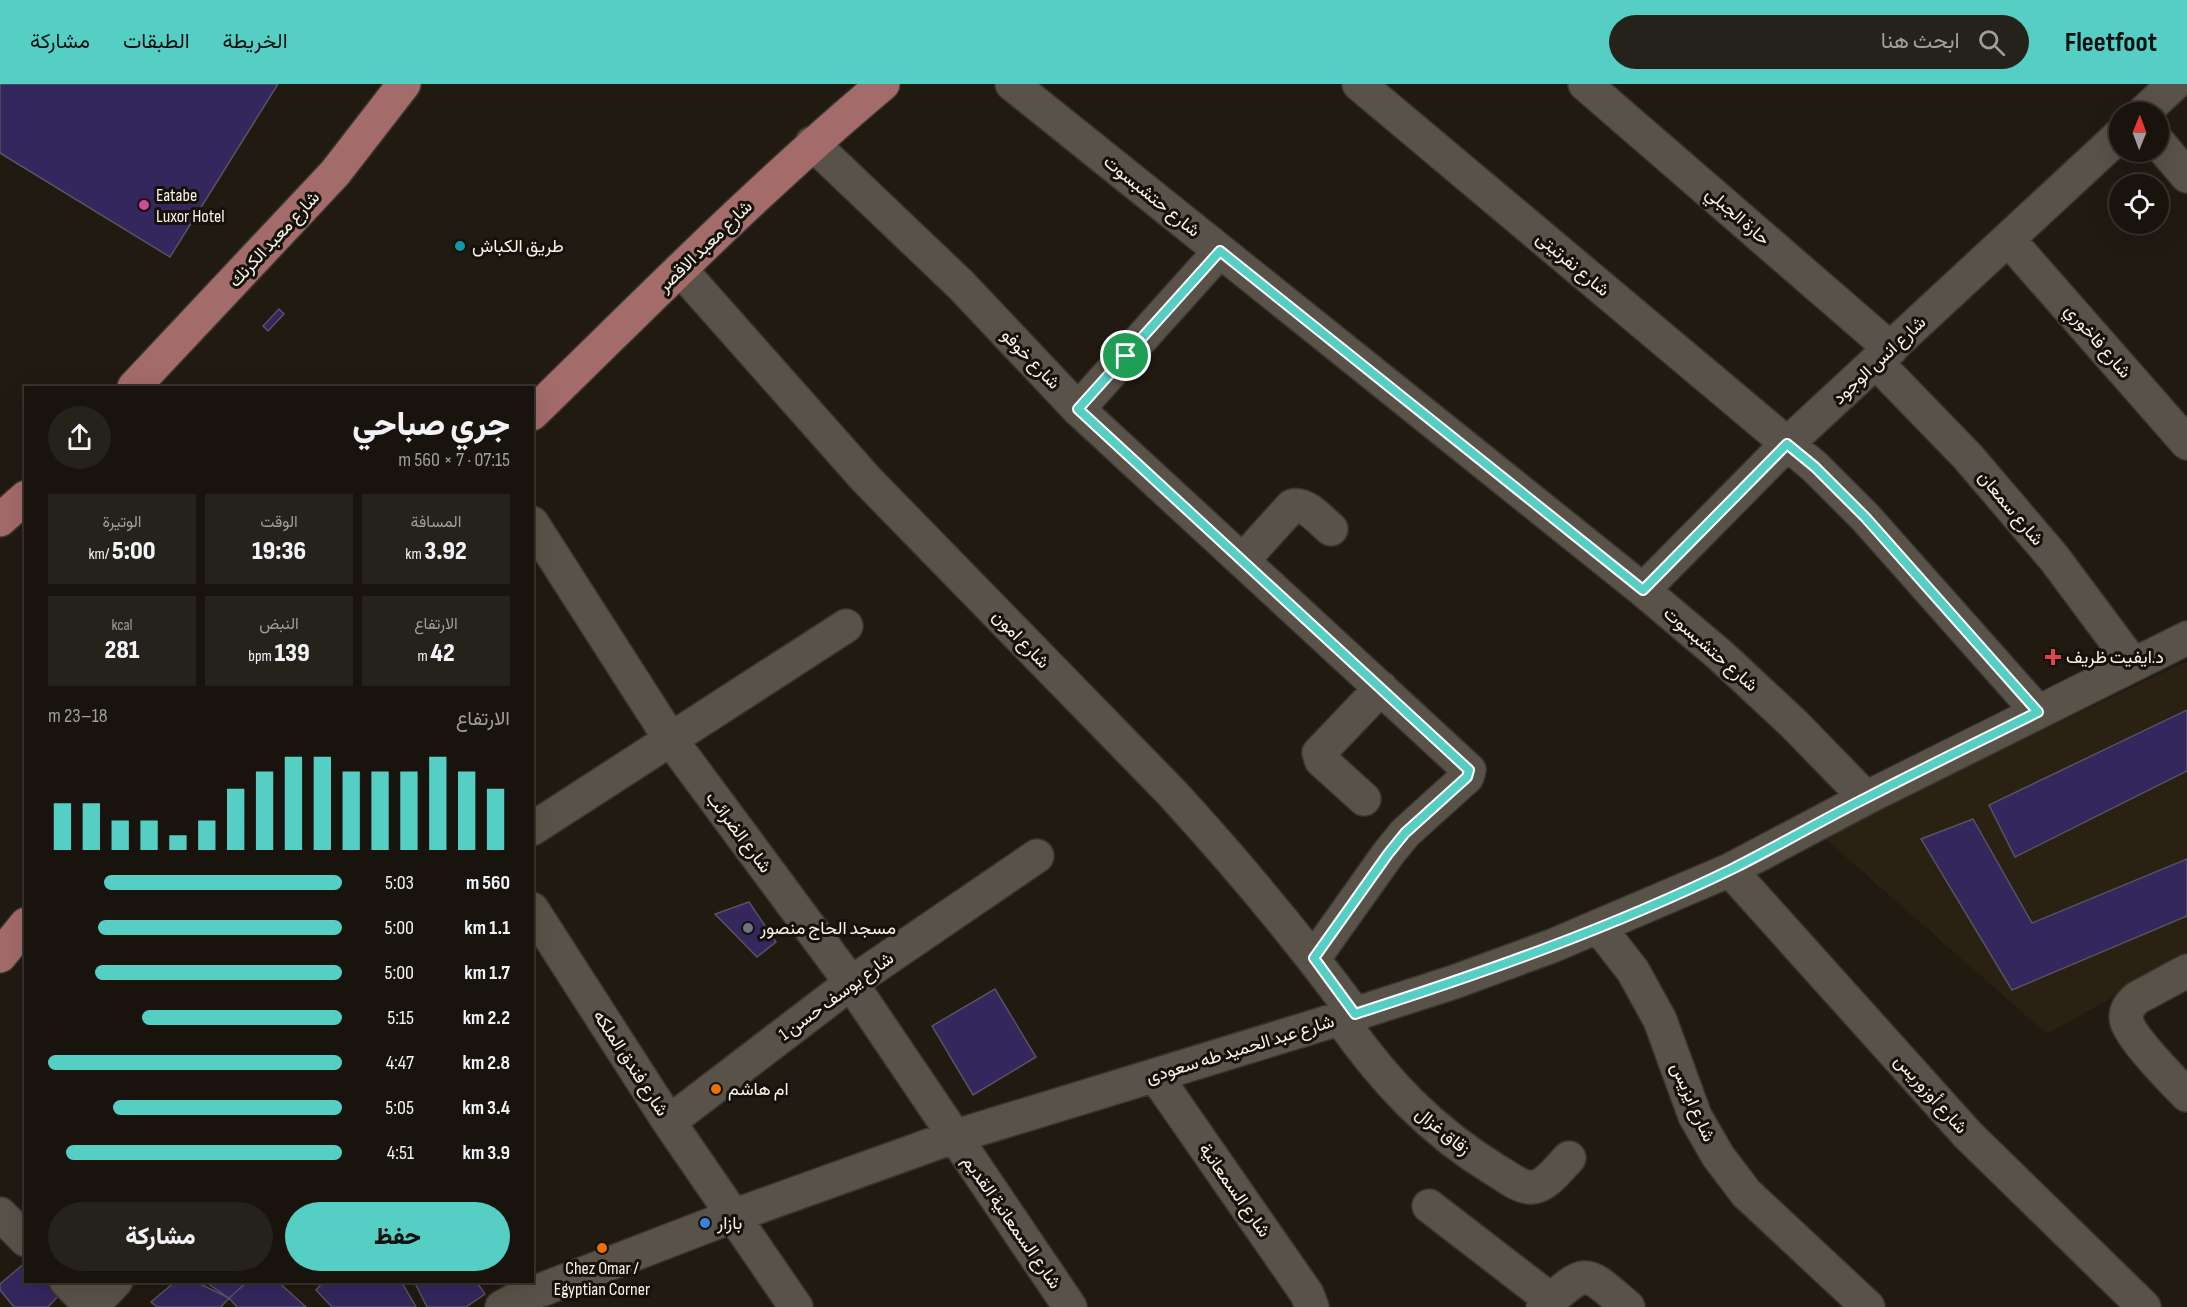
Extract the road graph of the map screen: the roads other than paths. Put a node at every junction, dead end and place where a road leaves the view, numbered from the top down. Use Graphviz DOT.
graph roads {
  1 [pos="405,84"];
  2 [pos="883,84"];
  3 [pos="1012,84"];
  4 [pos="1359,84"];
  5 [pos="1585,84"];
  6 [pos="812,143"];
  7 [pos="2109,145"];
  8 [pos="2169,155"];
  9 [pos="2187,176"];
  10 [pos="2008,239"];
  11 [pos="1220,251"];
  12 [pos="680,269"];
  13 [pos="1883,356"];
  14 [pos="135,386"];
  15 [pos="1078,409"];
  16 [pos="534,412"];
  17 [pos="2187,443"];
  18 [pos="1787,444"];
  19 [pos="24,499"];
  20 [pos="0,520"];
  21 [pos="534,526"];
  22 [pos="1331,529"];
  23 [pos="1243,560"];
  24 [pos="1643,590"];
  25 [pos="846,626"];
  26 [pos="2187,638"];
  27 [pos="2133,664"];
  28 [pos="1381,688"];
  29 [pos="2038,712"];
  30 [pos="671,740"];
  31 [pos="1866,798"];
  32 [pos="1364,799"];
  33 [pos="534,828"];
  34 [pos="1037,856"];
  35 [pos="1730,870"];
  36 [pos="534,912"];
  37 [pos="24,926"];
  38 [pos="1598,926"];
  39 [pos="0,956"];
  40 [pos="1314,958"];
  41 [pos="2187,971"];
  42 [pos="851,983"];
  43 [pos="1348,1016"];
  44 [pos="1155,1075"];
  45 [pos="2187,1095"];
  46 [pos="669,1122"];
  47 [pos="953,1137"];
  48 [pos="1569,1158"];
  49 [pos="1429,1206"];
  50 [pos="0,1214"];
  51 [pos="733,1216"];
  52 [pos="24,1238"];
  53 [pos="68,1283"];
  54 [pos="114,1283"];
  55 [pos="510,1299"];
  56 [pos="1547,1303"];
  57 [pos="91,1307"];
  58 [pos="796,1307"];
  59 [pos="1071,1307"];
  60 [pos="1312,1307"];
  61 [pos="1628,1307"];
  62 [pos="1868,1307"];
  63 [pos="2144,1307"];
  1 -- 14 [label="main road, شارع معبد الكرنك"];
  2 -- 6 [label="main road, شارع معبد الاقصر"];
  3 -- 11 [label="street, شارع حتشبسوت"];
  4 -- 18 [label="street, شارع نفرتيتى"];
  5 -- 13 [label="street, حارة الجبلي"];
  6 -- 12 [label="main road, شارع معبد الاقصر"];
  6 -- 15 [label="street, شارع خوفو"];
  7 -- 10 [label="street, شارع انس الوجود"];
  8 -- 9 [label="street"];
  10 -- 13 [label="street, شارع انس الوجود"];
  10 -- 17 [label="street, شارع فاخوري"];
  11 -- 15 [label="street"];
  11 -- 24 [label="street, شارع حتشبسوت"];
  12 -- 16 [label="main road, شارع معبد الاقصر"];
  12 -- 40 [label="street, شارع امون"];
  13 -- 18 [label="street, شارع انس الوجود"];
  13 -- 27 [label="street, شارع سمعان"];
  15 -- 23 [label="street, شارع خوفو"];
  18 -- 24 [label="street, شارع انس الوجود"];
  18 -- 29 [label="street, شارع نفرتيتى"];
  19 -- 20 [label="main road"];
  21 -- 30 [label="street, شارع الضرائب"];
  22 -- 23 [label="street"];
  23 -- 28 [label="street, شارع خوفو"];
  24 -- 31 [label="street, شارع حتشبسوت"];
  25 -- 30 [label="street"];
  26 -- 27 [label="street, شارع عبد الحميد طه سعودى"];
  27 -- 29 [label="street, شارع عبد الحميد طه سعودى"];
  28 -- 32 [label="street"];
  28 -- 40 [label="street, شارع خوفو"];
  29 -- 31 [label="street, شارع عبد الحميد طه سعودى"];
  30 -- 33 [label="street"];
  30 -- 42 [label="street, شارع الضرائب"];
  31 -- 35 [label="street, شارع عبد الحميد طه سعودى"];
  34 -- 42 [label="street, شارع يوسف حسن 1"];
  35 -- 38 [label="street, شارع عبد الحميد طه سعودى"];
  35 -- 63 [label="street, شارع أوزوريس"];
  36 -- 46 [label="street, شارع فندق الملكه"];
  37 -- 39 [label="main road"];
  38 -- 43 [label="street, شارع عبد الحميد طه سعودى"];
  38 -- 62 [label="street, شارع ايزيس"];
  40 -- 43 [label="street, شارع امون"];
  41 -- 45 [label="street"];
  42 -- 46 [label="street, شارع يوسف حسن 1"];
  42 -- 47 [label="street, شارع الضرائب"];
  43 -- 44 [label="street, شارع عبد الحميد طه سعودى"];
  43 -- 48 [label="street, زقاق غزال"];
  44 -- 47 [label="street, شارع عبد الحميد طه سعودى"];
  44 -- 60 [label="street, شارع السمعانية"];
  46 -- 51 [label="street, شارع فندق الملكه"];
  47 -- 51 [label="street, شارع عبد الحميد طه سعودى"];
  47 -- 59 [label="street, شارع السمعانية القديم"];
  49 -- 56 [label="street"];
  50 -- 52 [label="street"];
  51 -- 55 [label="street, شارع عبد الحميد طه سعودى"];
  51 -- 58 [label="street, شارع فندق الملكه"];
  53 -- 57 [label="street"];
  54 -- 57 [label="street"];
  56 -- 61 [label="street"];
}
